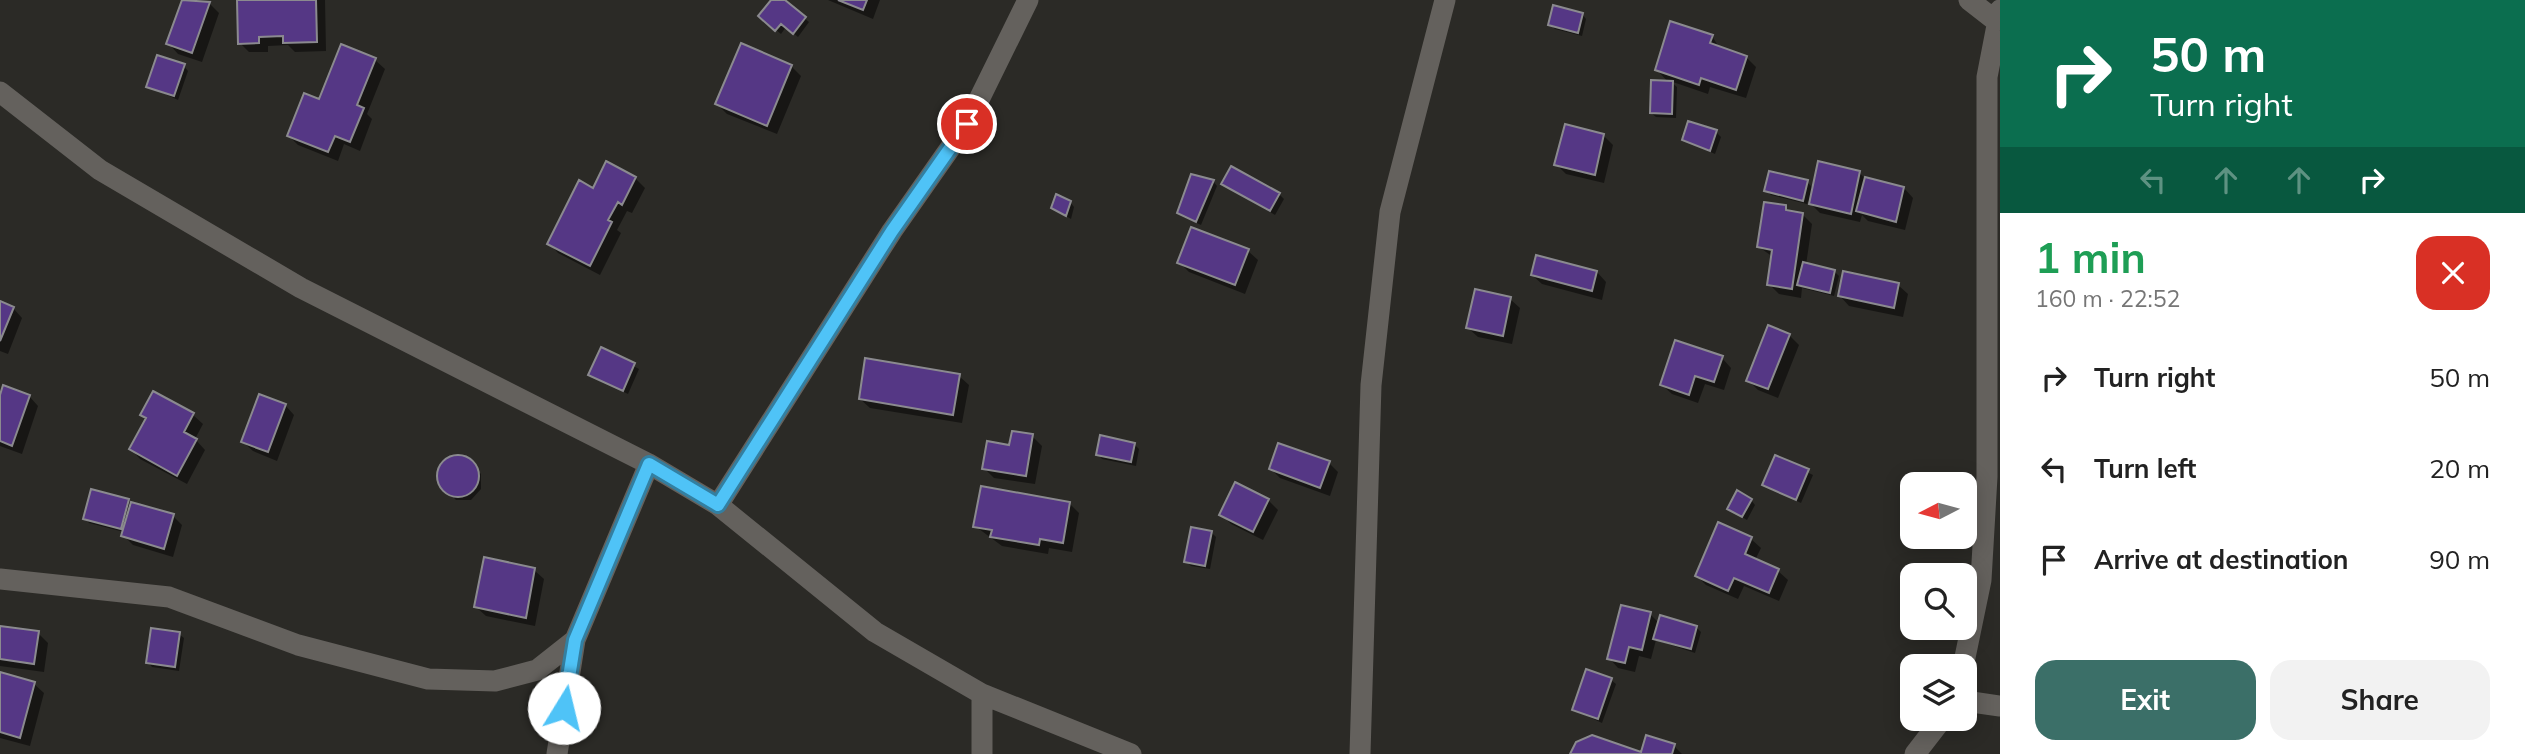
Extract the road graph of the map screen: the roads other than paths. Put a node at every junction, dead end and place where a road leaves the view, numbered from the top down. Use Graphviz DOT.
graph roads {
  1 [pos="1028,0"];
  2 [pos="1445,0"];
  3 [pos="1969,0"];
  4 [pos="1998,15"];
  5 [pos="0,92"];
  6 [pos="649,464"];
  7 [pos="718,505"];
  8 [pos="0,579"];
  9 [pos="575,640"];
  10 [pos="1966,654"];
  11 [pos="982,694"];
  12 [pos="1977,703"];
  13 [pos="2000,706"];
  14 [pos="1933,731"];
  15 [pos="557,754"];
  16 [pos="982,754"];
  17 [pos="1131,754"];
  18 [pos="1360,754"];
  19 [pos="1915,754"];
  1 -- 7 [label="street"];
  2 -- 18 [label="street"];
  3 -- 4 [label="street"];
  4 -- 10 [label="street"];
  5 -- 6 [label="street"];
  6 -- 7 [label="street"];
  6 -- 9 [label="street"];
  7 -- 11 [label="street"];
  8 -- 9 [label="street"];
  9 -- 15 [label="street"];
  11 -- 16 [label="street"];
  11 -- 17 [label="street"];
  12 -- 13 [label="street"];
  14 -- 19 [label="street"];
}
